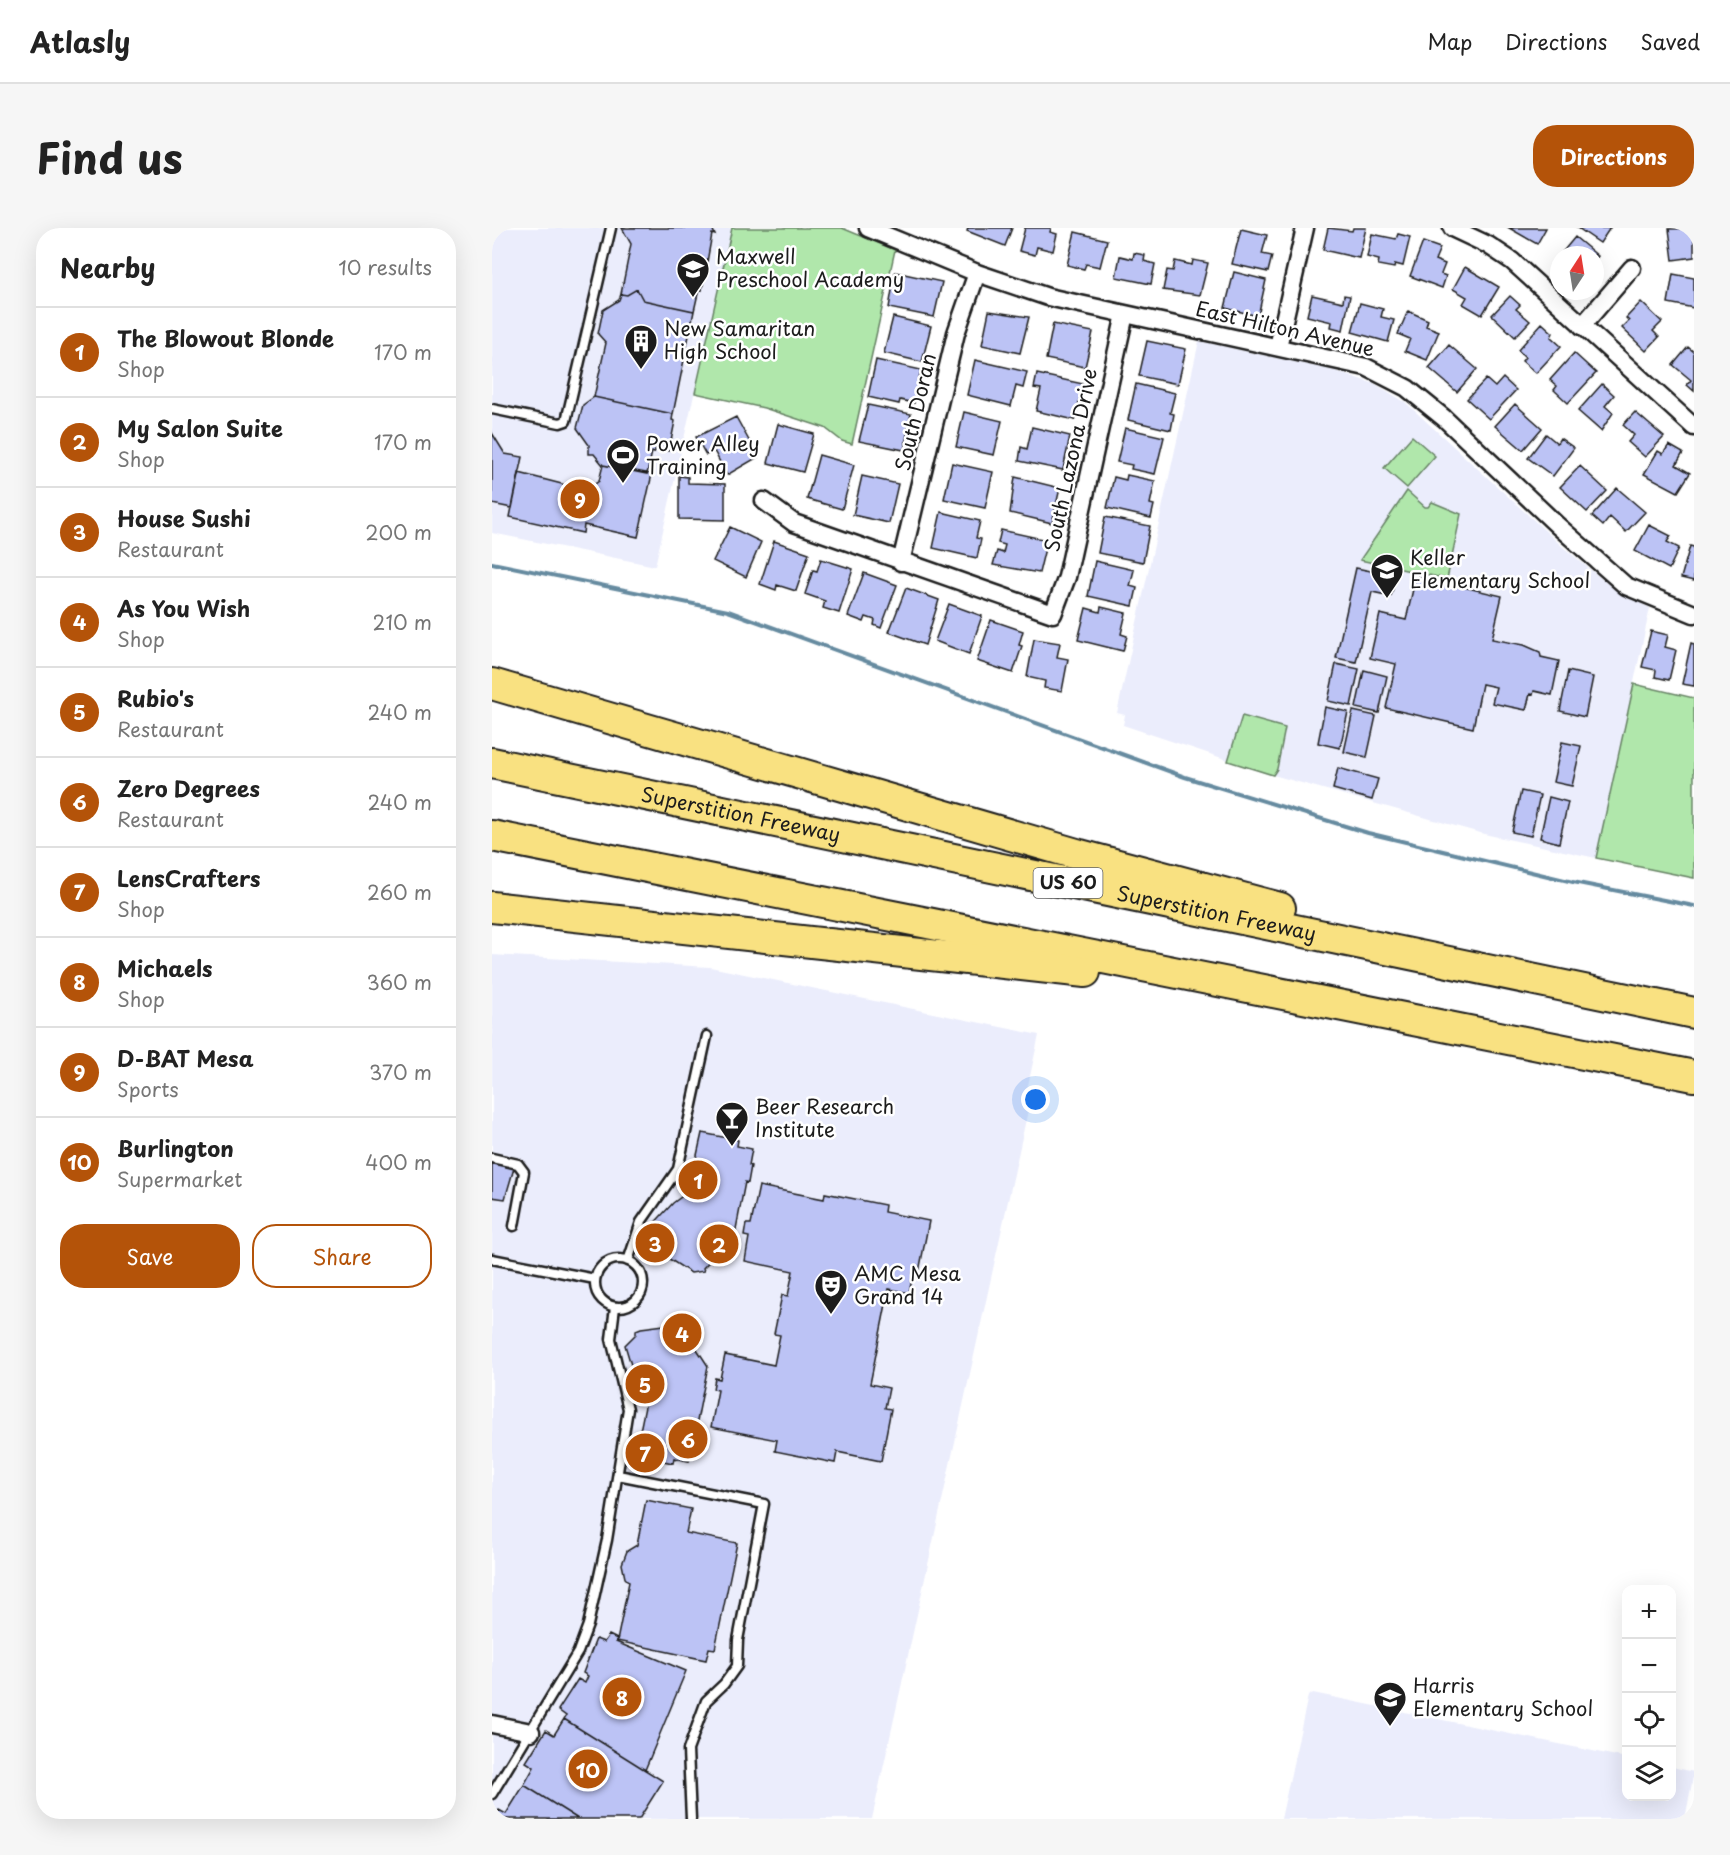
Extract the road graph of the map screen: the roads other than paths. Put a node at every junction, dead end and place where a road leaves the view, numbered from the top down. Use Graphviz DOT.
graph roads {
  1 [pos="611,228"];
  2 [pos="868,228"];
  3 [pos="1305,228"];
  4 [pos="1452,228"];
  5 [pos="887,232"];
  6 [pos="1632,268"];
  7 [pos="977,273"];
  8 [pos="1125,314"];
  9 [pos="1582,326"];
  10 [pos="1278,347"];
  11 [pos="492,409"];
  12 [pos="1694,427"];
  13 [pos="764,501"];
  14 [pos="902,562"];
  15 [pos="1694,614"];
  16 [pos="492,684"];
  17 [pos="492,763"];
  18 [pos="492,836"];
  19 [pos="492,907"];
  20 [pos="1299,996"];
  21 [pos="1644,1003"];
  22 [pos="1694,1013"];
  23 [pos="707,1036"];
  24 [pos="1694,1076"];
  25 [pos="492,1158"];
  26 [pos="514,1226"];
  27 [pos="492,1259"];
  28 [pos="628,1261"];
  29 [pos="595,1279"];
  30 [pos="615,1307"];
  31 [pos="618,1476"];
  32 [pos="492,1724"];
  33 [pos="531,1732"];
  34 [pos="492,1794"];
  35 [pos="691,1819"];
  1 -- 11 [label="lane"];
  2 -- 5 [label="street, East Hilton Avenue"];
  3 -- 10 [label="street"];
  4 -- 9 [label="street"];
  5 -- 7 [label="street, East Hilton Avenue"];
  6 -- 9 [label="street"];
  7 -- 8 [label="street, East Hilton Avenue"];
  7 -- 14 [label="street, South Doran"];
  8 -- 10 [label="street, East Hilton Avenue"];
  8 -- 14 [label="street, South Lazona Drive"];
  9 -- 12 [label="street"];
  10 -- 15 [label="street, East Hilton Avenue"];
  13 -- 14 [label="street"];
  16 -- 21 [label="highway"];
  17 -- 21 [label="highway, Superstition Freeway / US 60"];
  18 -- 20 [label="highway"];
  19 -- 20 [label="highway"];
  20 -- 24 [label="highway"];
  21 -- 22 [label="highway, Superstition Freeway / US 60"];
  23 -- 28 [label="lane"];
  25 -- 26 [label="lane"];
  27 -- 29 [label="lane"];
  28 -- 29 [label="lane"];
  28 -- 30 [label="lane"];
  29 -- 30 [label="lane"];
  30 -- 31 [label="lane"];
  31 -- 33 [label="lane"];
  31 -- 35 [label="lane"];
  32 -- 33 [label="street"];
  33 -- 34 [label="lane"];
}
